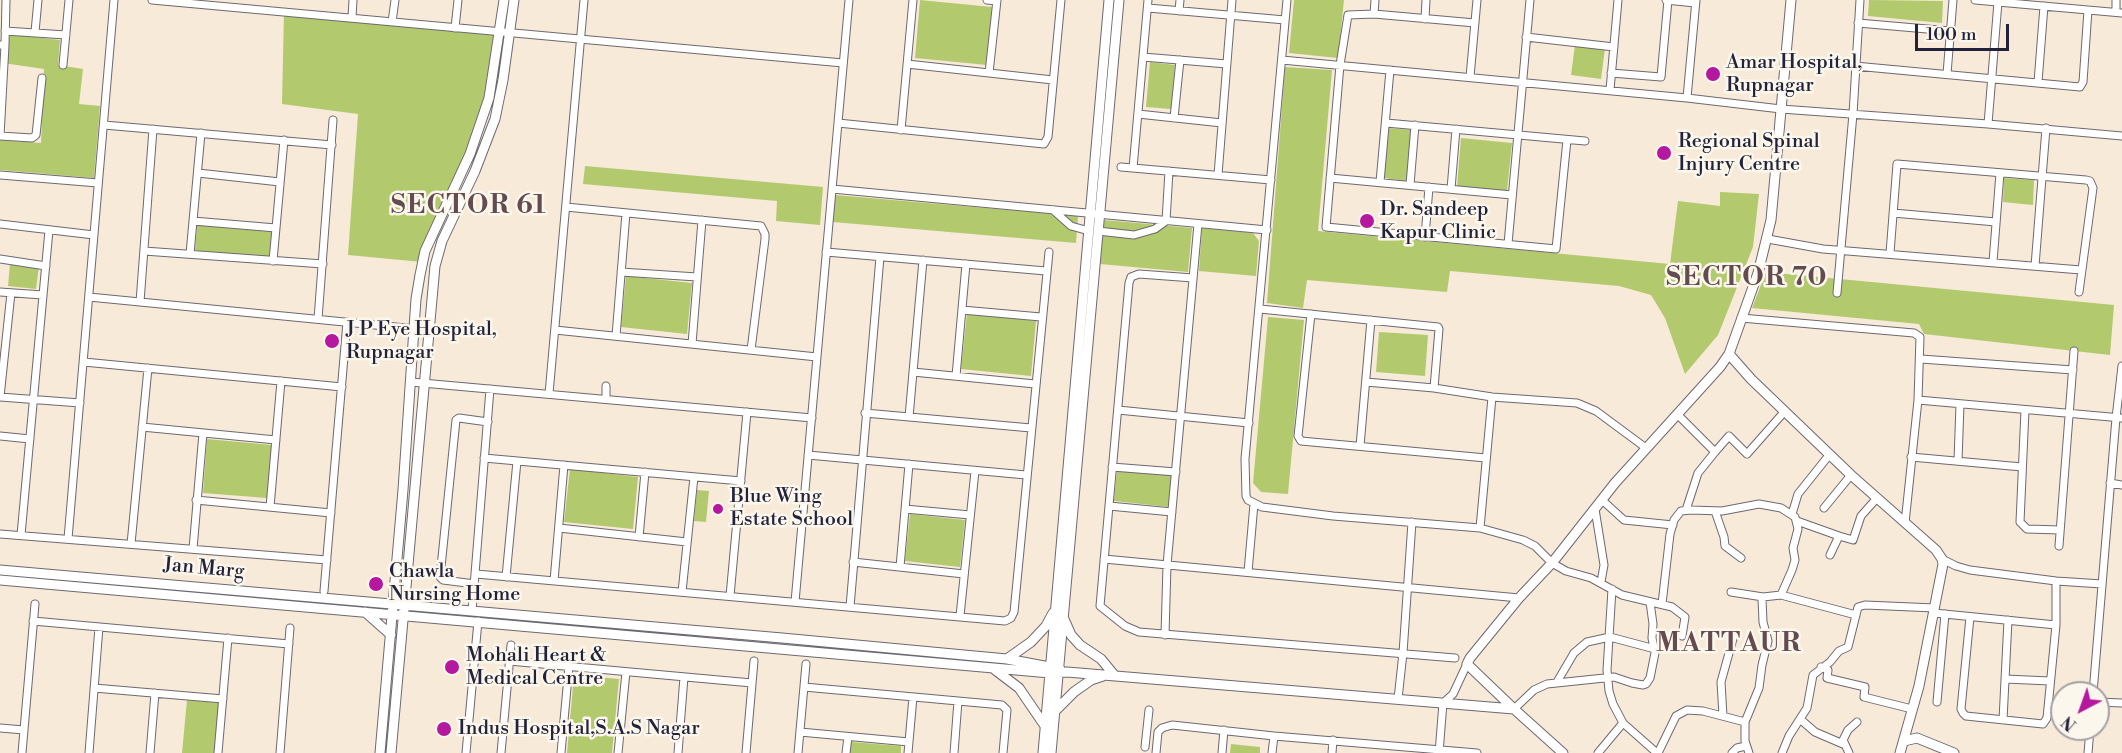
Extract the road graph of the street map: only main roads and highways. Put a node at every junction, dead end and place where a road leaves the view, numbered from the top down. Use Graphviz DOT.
graph roads {
  1 [pos="504,0"];
  2 [pos="514,0"];
  3 [pos="1109,0"];
  4 [pos="1119,0"];
  5 [pos="1791,0"];
  6 [pos="505,32"];
  7 [pos="444,209"];
  8 [pos="454,214"];
  9 [pos="1095,214"];
  10 [pos="1093,231"];
  11 [pos="1730,354"];
  12 [pos="0,570"];
  13 [pos="0,580"];
  14 [pos="393,609"];
  15 [pos="404,610"];
  16 [pos="1055,610"];
  17 [pos="365,612"];
  18 [pos="1063,617"];
  19 [pos="391,635"];
  20 [pos="1007,659"];
  21 [pos="990,667"];
  22 [pos="1057,671"];
  23 [pos="1110,675"];
  24 [pos="1514,709"];
  25 [pos="1055,711"];
  26 [pos="1045,726"];
  27 [pos="1904,741"];
  28 [pos="380,753"];
  29 [pos="391,753"];
  30 [pos="1043,753"];
  31 [pos="1051,753"];
  32 [pos="1563,753"];
  33 [pos="1900,753"];
  34 [pos="1954,753"];
  1 -- 6 [label="main road"];
  2 -- 6 [label="main road"];
  3 -- 9 [label="main road"];
  4 -- 9 [label="main road"];
  5 -- 11 [label="main road"];
  6 -- 7 [label="main road"];
  6 -- 8 [label="main road"];
  7 -- 8 [label="main road"];
  7 -- 14 [label="main road"];
  8 -- 15 [label="main road"];
  9 -- 10 [label="main road"];
  10 -- 16 [label="main road"];
  10 -- 18 [label="main road"];
  11 -- 24 [label="main road"];
  11 -- 27 [label="main road"];
  12 -- 14 [label="main road, Jan Marg"];
  13 -- 17 [label="main road"];
  14 -- 15 [label="main road, Jan Marg"];
  14 -- 17 [label="main road"];
  14 -- 19 [label="main road"];
  15 -- 20 [label="main road"];
  15 -- 21 [label="main road"];
  15 -- 29 [label="main road"];
  16 -- 20 [label="main road"];
  16 -- 22 [label="main road"];
  17 -- 19 [label="main road"];
  18 -- 22 [label="main road"];
  18 -- 23 [label="main road"];
  19 -- 28 [label="main road"];
  20 -- 22 [label="main road"];
  21 -- 22 [label="main road"];
  21 -- 26 [label="main road"];
  22 -- 23 [label="main road"];
  22 -- 25 [label="main road"];
  22 -- 26 [label="main road"];
  23 -- 24 [label="main road"];
  23 -- 25 [label="main road"];
  24 -- 32 [label="main road"];
  25 -- 31 [label="main road"];
  26 -- 30 [label="main road"];
  27 -- 33 [label="main road"];
  27 -- 34 [label="main road"];
}
